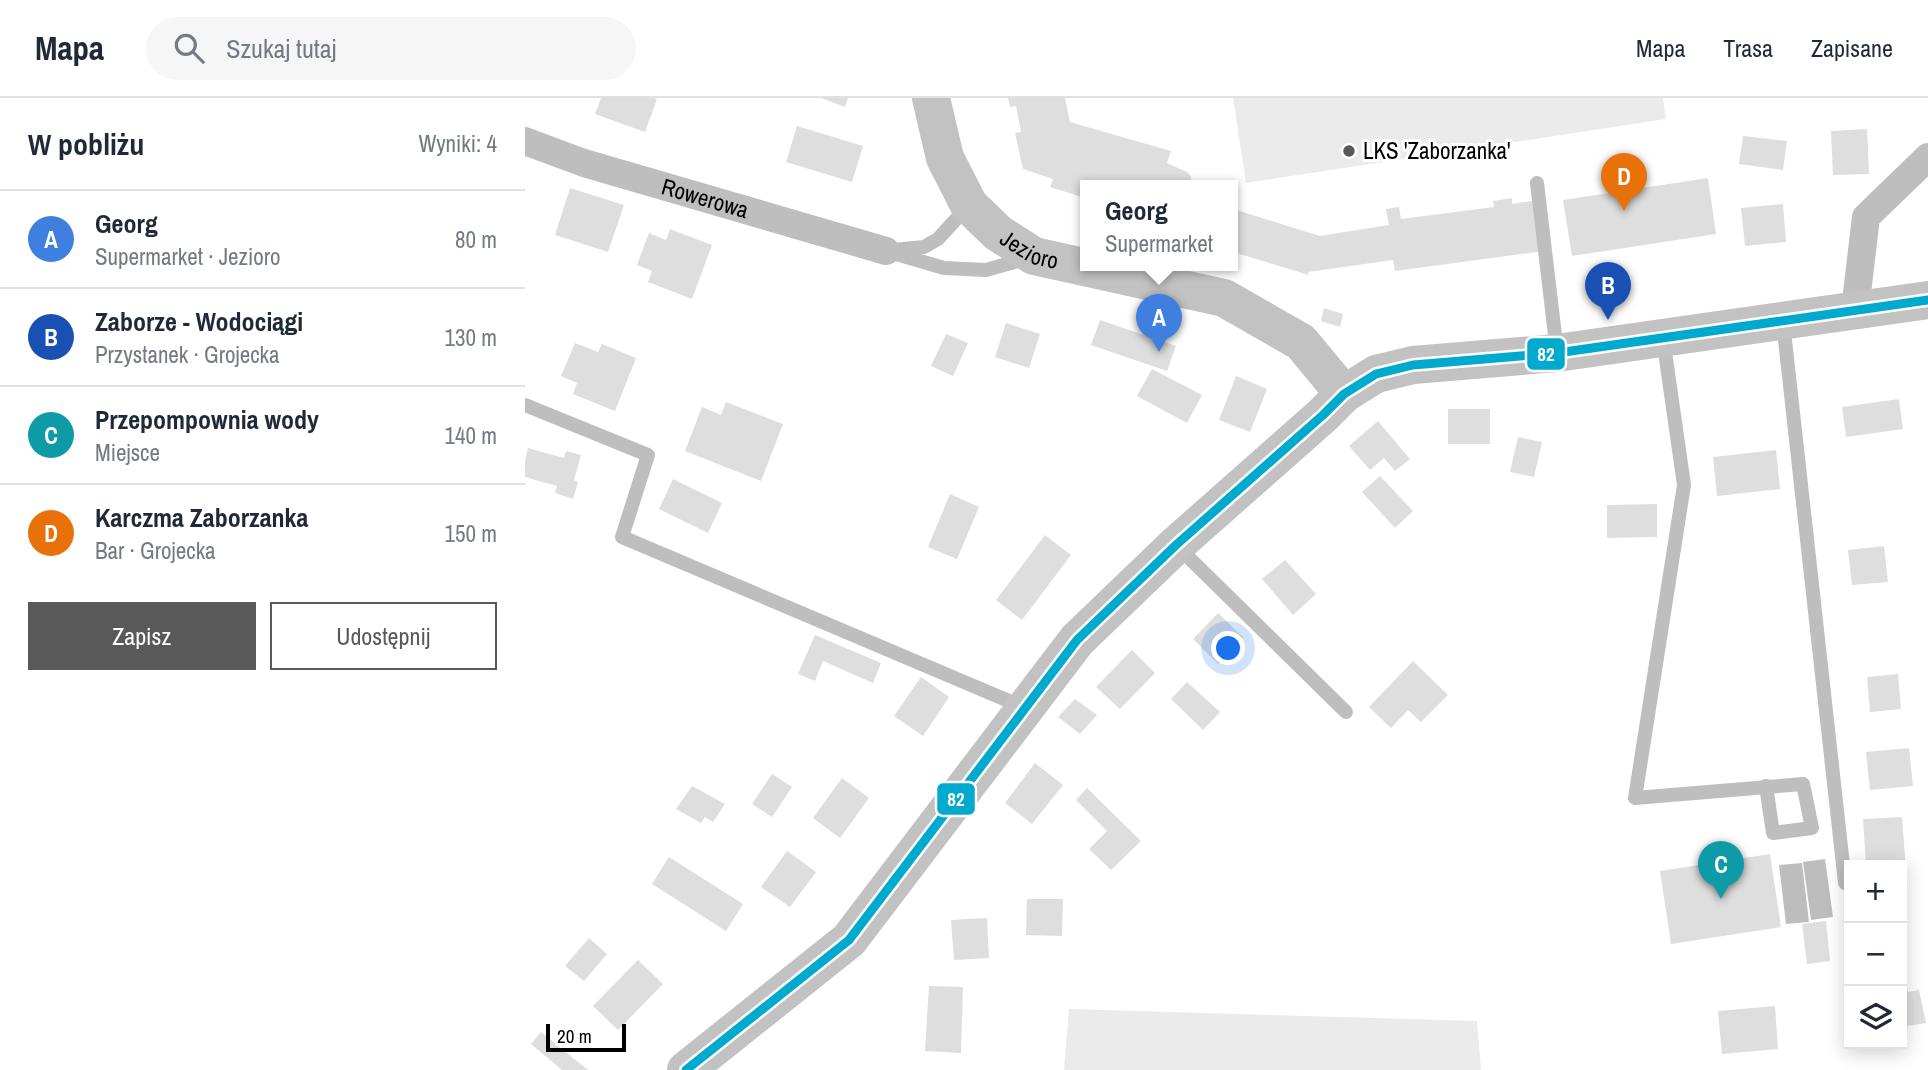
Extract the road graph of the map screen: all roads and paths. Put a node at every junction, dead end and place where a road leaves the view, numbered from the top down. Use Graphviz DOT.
graph roads {
  1 [pos="931,98"];
  2 [pos="525,141"];
  3 [pos="1928,157"];
  4 [pos="1537,183"];
  5 [pos="969,205"];
  6 [pos="886,251"];
  7 [pos="1034,257"];
  8 [pos="1080,267"];
  9 [pos="1099,271"];
  10 [pos="1928,300"];
  11 [pos="1855,310"];
  12 [pos="1783,322"];
  13 [pos="1663,338"];
  14 [pos="1557,353"];
  15 [pos="1344,394"];
  16 [pos="525,405"];
  17 [pos="1176,545"];
  18 [pos="1025,708"];
  19 [pos="1346,712"];
  20 [pos="1766,786"];
  21 [pos="1844,874"];
  22 [pos="685,1070"];
  1 -- 5 [label="street, Jezioro"];
  2 -- 6 [label="street, Rowerowa"];
  3 -- 11 [label="street"];
  4 -- 14 [label="lane"];
  5 -- 6 [label="lane, Rowerowa"];
  5 -- 7 [label="street, Jezioro"];
  6 -- 7 [label="lane, Rowerowa"];
  7 -- 8 [label="street, Jezioro"];
  9 -- 15 [label="street, Jezioro"];
  10 -- 11 [label="street"];
  11 -- 12 [label="street"];
  12 -- 13 [label="street"];
  12 -- 21 [label="lane"];
  13 -- 14 [label="street"];
  13 -- 20 [label="lane"];
  14 -- 15 [label="street"];
  15 -- 17 [label="street"];
  16 -- 18 [label="lane"];
  17 -- 18 [label="street"];
  17 -- 19 [label="lane"];
  18 -- 22 [label="street"];
}
